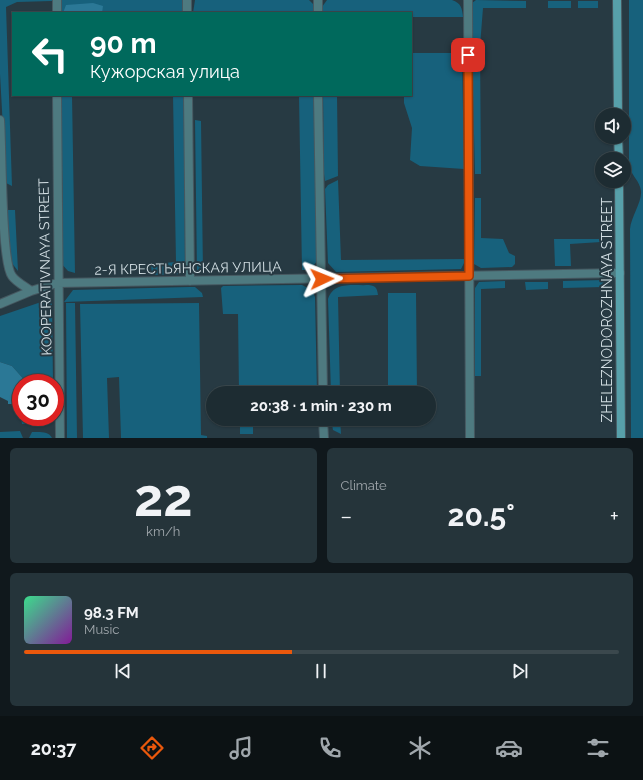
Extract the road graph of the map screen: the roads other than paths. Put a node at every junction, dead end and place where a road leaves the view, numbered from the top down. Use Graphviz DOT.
graph roads {
  1 [pos="57,0"];
  2 [pos="187,0"];
  3 [pos="318,0"];
  4 [pos="468,0"];
  5 [pos="617,0"];
  6 [pos="57,12"];
  7 [pos="187,12"];
  8 [pos="318,12"];
  9 [pos="57,96"];
  10 [pos="188,96"];
  11 [pos="318,96"];
  12 [pos="618,108"];
  13 [pos="0,120"];
  14 [pos="619,188"];
  15 [pos="620,273"];
  16 [pos="469,276"];
  17 [pos="322,279"];
  18 [pos="190,281"];
  19 [pos="57,283"];
  20 [pos="31,291"];
  21 [pos="0,304"];
  22 [pos="323,386"];
  23 [pos="323,426"];
  24 [pos="60,438"];
  25 [pos="324,438"];
  26 [pos="470,438"];
  27 [pos="621,438"];
  1 -- 6 [label="street"];
  2 -- 7 [label="street"];
  3 -- 8 [label="street"];
  4 -- 16 [label="street"];
  5 -- 12 [label="main road"];
  9 -- 19 [label="street, KOOPERATIVNAYA STREET"];
  10 -- 18 [label="street"];
  11 -- 17 [label="street"];
  13 -- 20 [label="street"];
  14 -- 15 [label="main road, ZHELEZNODOROZHNAYA STREET"];
  15 -- 16 [label="street, 2-Я КРЕСТЬЯНСКАЯ УЛИЦА"];
  15 -- 27 [label="main road, ZHELEZNODOROZHNAYA STREET"];
  16 -- 17 [label="street, 2-Я КРЕСТЬЯНСКАЯ УЛИЦА"];
  16 -- 26 [label="street"];
  17 -- 18 [label="street, 2-Я КРЕСТЬЯНСКАЯ УЛИЦА"];
  17 -- 22 [label="street"];
  18 -- 19 [label="street, 2-Я КРЕСТЬЯНСКАЯ УЛИЦА"];
  19 -- 20 [label="street, 2-Я КРЕСТЬЯНСКАЯ УЛИЦА"];
  19 -- 24 [label="street, KOOPERATIVNAYA STREET"];
  20 -- 21 [label="street, 2-Я КРЕСТЬЯНСКАЯ УЛИЦА"];
  23 -- 25 [label="street"];
}
